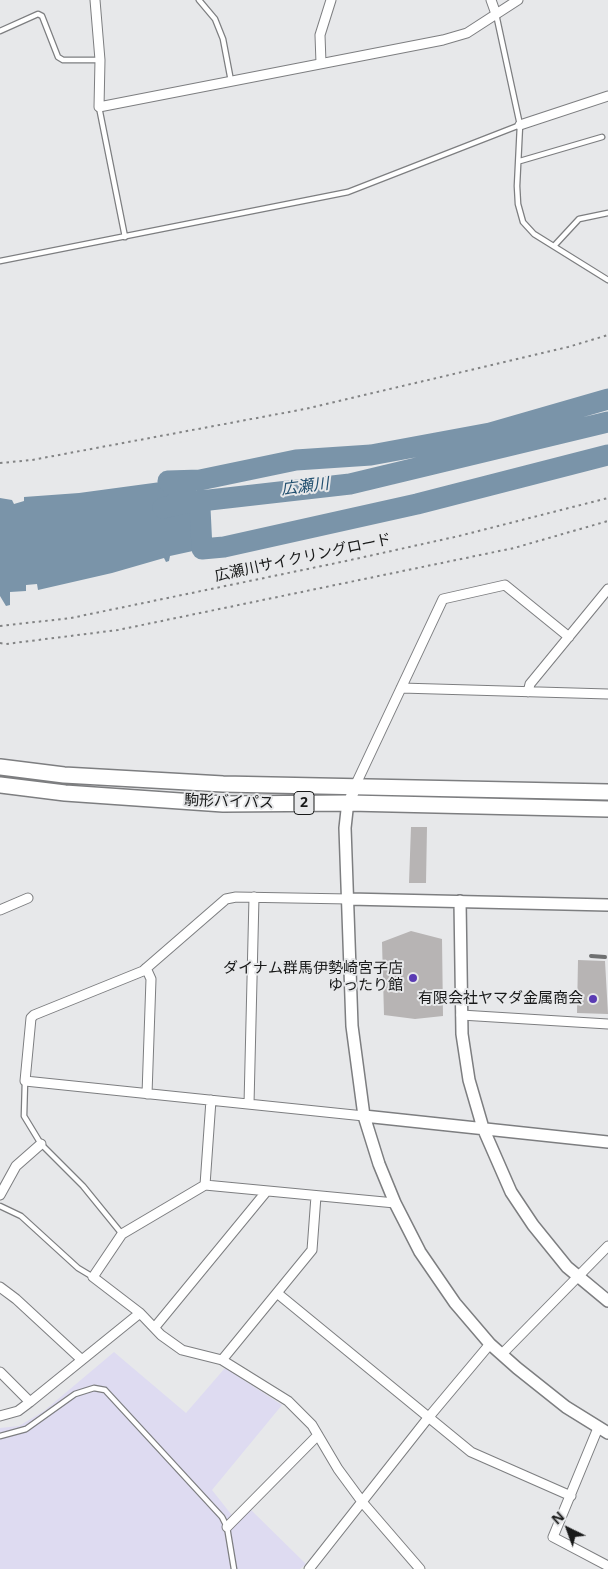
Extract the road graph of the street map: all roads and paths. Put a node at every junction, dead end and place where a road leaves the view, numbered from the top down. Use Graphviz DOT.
graph roads {
  1 [pos="95,0"];
  2 [pos="199,0"];
  3 [pos="332,0"];
  4 [pos="491,0"];
  5 [pos="518,0"];
  6 [pos="496,14"];
  7 [pos="0,31"];
  8 [pos="100,60"];
  9 [pos="322,64"];
  10 [pos="231,81"];
  11 [pos="608,96"];
  12 [pos="99,107"];
  13 [pos="520,125"];
  14 [pos="602,137"];
  15 [pos="520,161"];
  16 [pos="608,213"];
  17 [pos="125,237"];
  18 [pos="554,246"];
  19 [pos="0,261"];
  20 [pos="608,280"];
  21 [pos="608,334"];
  22 [pos="0,463"];
  23 [pos="608,498"];
  24 [pos="608,521"];
  25 [pos="608,590"];
  26 [pos="0,626"];
  27 [pos="569,637"];
  28 [pos="0,643"];
  29 [pos="401,688"];
  30 [pos="528,692"];
  31 [pos="608,694"];
  32 [pos="0,766"];
  33 [pos="0,785"];
  34 [pos="355,786"];
  35 [pos="608,792"];
  36 [pos="350,803"];
  37 [pos="608,809"];
  38 [pos="254,897"];
  39 [pos="28,898"];
  40 [pos="349,899"];
  41 [pos="460,902"];
  42 [pos="608,905"];
  43 [pos="0,910"];
  44 [pos="146,968"];
  45 [pos="460,1015"];
  46 [pos="608,1024"];
  47 [pos="25,1081"];
  48 [pos="147,1094"];
  49 [pos="211,1100"];
  50 [pos="249,1104"];
  51 [pos="364,1116"];
  52 [pos="483,1128"];
  53 [pos="608,1142"];
  54 [pos="41,1144"];
  55 [pos="205,1185"];
  56 [pos="266,1192"];
  57 [pos="0,1195"];
  58 [pos="316,1196"];
  59 [pos="394,1203"];
  60 [pos="0,1206"];
  61 [pos="122,1234"];
  62 [pos="608,1246"];
  63 [pos="93,1277"];
  64 [pos="578,1277"];
  65 [pos="0,1287"];
  66 [pos="277,1293"];
  67 [pos="608,1301"];
  68 [pos="140,1312"];
  69 [pos="155,1327"];
  70 [pos="490,1344"];
  71 [pos="502,1354"];
  72 [pos="82,1360"];
  73 [pos="222,1360"];
  74 [pos="0,1372"];
  75 [pos="30,1402"];
  76 [pos="0,1416"];
  77 [pos="428,1418"];
  78 [pos="603,1430"];
  79 [pos="318,1435"];
  80 [pos="0,1436"];
  81 [pos="570,1496"];
  82 [pos="362,1503"];
  83 [pos="227,1526"];
  84 [pos="608,1566"];
  85 [pos="234,1569"];
  86 [pos="309,1569"];
  87 [pos="420,1569"];
  1 -- 8 [label="street"];
  2 -- 10 [label="lane"];
  3 -- 9 [label="street"];
  4 -- 6 [label="street"];
  5 -- 6 [label="street"];
  6 -- 9 [label="street"];
  6 -- 13 [label="lane"];
  7 -- 8 [label="lane"];
  8 -- 12 [label="street"];
  9 -- 10 [label="street"];
  10 -- 12 [label="street"];
  11 -- 13 [label="street"];
  12 -- 17 [label="lane"];
  13 -- 15 [label="lane"];
  13 -- 17 [label="lane"];
  14 -- 15 [label="lane"];
  15 -- 18 [label="lane"];
  16 -- 18 [label="lane"];
  17 -- 19 [label="lane"];
  18 -- 20 [label="lane"];
  21 -- 22 [label="path"];
  23 -- 26 [label="path, 広瀬川サイクリングロード"];
  24 -- 28 [label="path"];
  25 -- 27 [label="street"];
  27 -- 29 [label="street"];
  27 -- 30 [label="street"];
  29 -- 30 [label="street"];
  29 -- 34 [label="street"];
  30 -- 31 [label="street"];
  32 -- 34 [label="main road, 駒形バイパス / 2"];
  33 -- 36 [label="main road, 駒形バイパス / 2"];
  34 -- 35 [label="main road, 駒形バイパス / 2"];
  34 -- 36 [label="street"];
  36 -- 37 [label="main road, 駒形バイパス / 2"];
  36 -- 40 [label="street"];
  38 -- 40 [label="street"];
  38 -- 44 [label="street"];
  38 -- 50 [label="street"];
  39 -- 43 [label="street"];
  40 -- 41 [label="street"];
  40 -- 51 [label="street"];
  41 -- 42 [label="street"];
  41 -- 45 [label="street"];
  44 -- 47 [label="street"];
  44 -- 48 [label="street"];
  45 -- 46 [label="street"];
  45 -- 52 [label="street"];
  47 -- 48 [label="street"];
  47 -- 54 [label="lane"];
  48 -- 49 [label="street"];
  49 -- 50 [label="street"];
  49 -- 55 [label="street"];
  50 -- 51 [label="street"];
  51 -- 52 [label="street"];
  51 -- 59 [label="street"];
  52 -- 53 [label="street"];
  52 -- 64 [label="street"];
  54 -- 57 [label="street"];
  54 -- 61 [label="lane"];
  55 -- 56 [label="street"];
  55 -- 61 [label="street"];
  56 -- 58 [label="street"];
  56 -- 69 [label="street"];
  58 -- 59 [label="street"];
  58 -- 66 [label="street"];
  59 -- 70 [label="street"];
  60 -- 63 [label="lane"];
  61 -- 63 [label="street"];
  62 -- 64 [label="street"];
  63 -- 68 [label="street"];
  64 -- 67 [label="street"];
  64 -- 71 [label="street"];
  65 -- 72 [label="street"];
  66 -- 73 [label="street"];
  66 -- 77 [label="street"];
  68 -- 69 [label="street"];
  68 -- 72 [label="street"];
  69 -- 73 [label="street"];
  70 -- 71 [label="street"];
  70 -- 77 [label="street"];
  71 -- 78 [label="street"];
  72 -- 75 [label="street"];
  73 -- 79 [label="street"];
  74 -- 75 [label="street"];
  75 -- 76 [label="street"];
  77 -- 81 [label="street"];
  77 -- 82 [label="street"];
  78 -- 81 [label="street"];
  79 -- 82 [label="street"];
  79 -- 83 [label="street"];
  80 -- 83 [label="lane"];
  81 -- 84 [label="street"];
  82 -- 86 [label="street"];
  82 -- 87 [label="street"];
  83 -- 85 [label="lane"];
}
